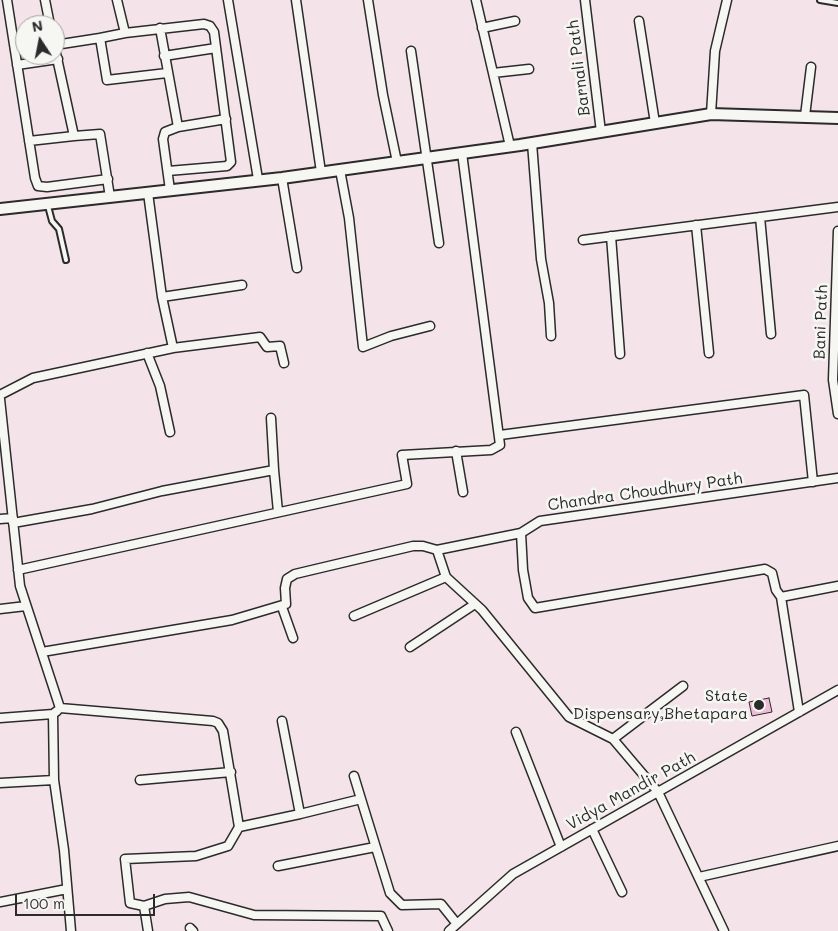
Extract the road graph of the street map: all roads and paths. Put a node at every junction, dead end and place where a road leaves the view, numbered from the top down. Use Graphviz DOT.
graph roads {
  1 [pos="7,0"];
  2 [pos="45,0"];
  3 [pos="117,0"];
  4 [pos="228,0"];
  5 [pos="296,0"];
  6 [pos="368,0"];
  7 [pos="476,0"];
  8 [pos="585,0"];
  9 [pos="727,0"];
  10 [pos="820,0"];
  11 [pos="838,3"];
  12 [pos="48,15"];
  13 [pos="639,20"];
  14 [pos="515,21"];
  15 [pos="160,28"];
  16 [pos="482,28"];
  17 [pos="125,33"];
  18 [pos="100,38"];
  19 [pos="65,43"];
  20 [pos="216,48"];
  21 [pos="411,51"];
  22 [pos="15,52"];
  23 [pos="164,56"];
  24 [pos="17,65"];
  25 [pos="59,65"];
  26 [pos="811,66"];
  27 [pos="529,69"];
  28 [pos="167,73"];
  29 [pos="494,73"];
  30 [pos="711,114"];
  31 [pos="805,116"];
  32 [pos="838,118"];
  33 [pos="226,119"];
  34 [pos="655,123"];
  35 [pos="178,127"];
  36 [pos="601,132"];
  37 [pos="74,136"];
  38 [pos="29,141"];
  39 [pos="532,143"];
  40 [pos="510,146"];
  41 [pos="462,153"];
  42 [pos="427,158"];
  43 [pos="396,162"];
  44 [pos="340,170"];
  45 [pos="168,171"];
  46 [pos="320,172"];
  47 [pos="282,178"];
  48 [pos="258,179"];
  49 [pos="108,180"];
  50 [pos="170,190"];
  51 [pos="148,193"];
  52 [pos="110,197"];
  53 [pos="48,204"];
  54 [pos="838,206"];
  55 [pos="0,209"];
  56 [pos="760,217"];
  57 [pos="696,225"];
  58 [pos="838,231"];
  59 [pos="611,236"];
  60 [pos="583,240"];
  61 [pos="439,243"];
  62 [pos="66,260"];
  63 [pos="297,268"];
  64 [pos="242,285"];
  65 [pos="162,297"];
  66 [pos="430,326"];
  67 [pos="771,334"];
  68 [pos="551,336"];
  69 [pos="173,348"];
  70 [pos="147,353"];
  71 [pos="709,353"];
  72 [pos="620,354"];
  73 [pos="284,364"];
  74 [pos="0,394"];
  75 [pos="0,399"];
  76 [pos="838,414"];
  77 [pos="272,418"];
  78 [pos="170,432"];
  79 [pos="500,434"];
  80 [pos="456,452"];
  81 [pos="274,470"];
  82 [pos="838,478"];
  83 [pos="813,482"];
  84 [pos="464,492"];
  85 [pos="278,512"];
  86 [pos="0,520"];
  87 [pos="13,521"];
  88 [pos="521,533"];
  89 [pos="437,550"];
  90 [pos="18,570"];
  91 [pos="446,577"];
  92 [pos="838,586"];
  93 [pos="781,597"];
  94 [pos="475,604"];
  95 [pos="26,606"];
  96 [pos="282,607"];
  97 [pos="0,609"];
  98 [pos="354,616"];
  99 [pos="293,638"];
  100 [pos="410,647"];
  101 [pos="42,652"];
  102 [pos="683,686"];
  103 [pos="838,690"];
  104 [pos="60,708"];
  105 [pos="799,712"];
  106 [pos="53,714"];
  107 [pos="0,718"];
  108 [pos="282,721"];
  109 [pos="516,732"];
  110 [pos="613,739"];
  111 [pos="231,772"];
  112 [pos="354,776"];
  113 [pos="54,780"];
  114 [pos="140,780"];
  115 [pos="0,783"];
  116 [pos="658,792"];
  117 [pos="361,799"];
  118 [pos="300,814"];
  119 [pos="239,827"];
  120 [pos="592,829"];
  121 [pos="838,846"];
  122 [pos="374,847"];
  123 [pos="561,847"];
  124 [pos="278,866"];
  125 [pos="699,877"];
  126 [pos="67,889"];
  127 [pos="622,892"];
  128 [pos="0,902"];
  129 [pos="144,906"];
  130 [pos="457,924"];
  131 [pos="71,931"];
  132 [pos="148,931"];
  133 [pos="388,931"];
  134 [pos="449,931"];
  135 [pos="724,931"];
  1 -- 22 [label="street"];
  2 -- 12 [label="street"];
  3 -- 17 [label="street"];
  4 -- 48 [label="street"];
  5 -- 46 [label="street"];
  6 -- 43 [label="street"];
  7 -- 16 [label="street"];
  8 -- 36 [label="street, Barnali Path"];
  9 -- 30 [label="street"];
  10 -- 11 [label="lane"];
  13 -- 34 [label="street"];
  14 -- 16 [label="street"];
  15 -- 17 [label="street"];
  15 -- 20 [label="street"];
  15 -- 23 [label="street"];
  16 -- 29 [label="street"];
  17 -- 18 [label="street"];
  18 -- 19 [label="street"];
  18 -- 28 [label="street"];
  20 -- 23 [label="street"];
  20 -- 33 [label="street"];
  21 -- 42 [label="street"];
  23 -- 28 [label="street"];
  24 -- 38 [label="street"];
  25 -- 37 [label="street"];
  26 -- 31 [label="street"];
  27 -- 29 [label="street"];
  28 -- 35 [label="street"];
  29 -- 40 [label="street"];
  30 -- 31 [label="street"];
  30 -- 34 [label="street"];
  31 -- 32 [label="street"];
  33 -- 35 [label="street"];
  33 -- 45 [label="street"];
  34 -- 36 [label="street"];
  35 -- 45 [label="street"];
  36 -- 39 [label="street"];
  37 -- 38 [label="street"];
  37 -- 49 [label="street"];
  38 -- 49 [label="street"];
  39 -- 40 [label="street"];
  39 -- 68 [label="street"];
  40 -- 41 [label="street"];
  41 -- 42 [label="street"];
  41 -- 79 [label="street"];
  42 -- 43 [label="street"];
  42 -- 61 [label="street"];
  43 -- 44 [label="street"];
  44 -- 46 [label="street"];
  44 -- 66 [label="street"];
  45 -- 50 [label="street"];
  46 -- 47 [label="street"];
  47 -- 48 [label="street"];
  47 -- 63 [label="street"];
  48 -- 50 [label="street"];
  49 -- 52 [label="street"];
  50 -- 51 [label="street"];
  51 -- 52 [label="street"];
  51 -- 65 [label="street"];
  52 -- 53 [label="street"];
  53 -- 55 [label="street"];
  53 -- 62 [label="lane"];
  54 -- 56 [label="street"];
  56 -- 57 [label="street"];
  56 -- 67 [label="street"];
  57 -- 59 [label="street"];
  57 -- 71 [label="street"];
  58 -- 76 [label="street, Bani Path"];
  59 -- 60 [label="street"];
  59 -- 72 [label="street"];
  64 -- 65 [label="street"];
  65 -- 69 [label="street"];
  69 -- 70 [label="street"];
  69 -- 73 [label="street"];
  70 -- 74 [label="street"];
  70 -- 78 [label="street"];
  75 -- 87 [label="street"];
  77 -- 81 [label="street"];
  79 -- 80 [label="street"];
  79 -- 83 [label="street"];
  80 -- 84 [label="street"];
  80 -- 85 [label="street"];
  81 -- 85 [label="street"];
  81 -- 87 [label="street"];
  82 -- 83 [label="street, Chandra Choudhury Path"];
  83 -- 88 [label="street, Chandra Choudhury Path"];
  85 -- 90 [label="street"];
  86 -- 87 [label="street"];
  87 -- 90 [label="street"];
  88 -- 89 [label="street, Chandra Choudhury Path"];
  88 -- 93 [label="street"];
  89 -- 91 [label="street"];
  89 -- 96 [label="street"];
  90 -- 95 [label="street"];
  91 -- 94 [label="street"];
  91 -- 98 [label="street"];
  92 -- 93 [label="street"];
  93 -- 105 [label="street"];
  94 -- 100 [label="street"];
  94 -- 110 [label="street"];
  95 -- 97 [label="street"];
  95 -- 101 [label="street"];
  96 -- 99 [label="street"];
  96 -- 101 [label="street"];
  101 -- 104 [label="street"];
  102 -- 110 [label="street"];
  103 -- 105 [label="street, Vidya Mandir Path"];
  104 -- 106 [label="street"];
  104 -- 111 [label="street"];
  105 -- 116 [label="street, Vidya Mandir Path"];
  106 -- 107 [label="street"];
  106 -- 113 [label="street"];
  108 -- 118 [label="street"];
  109 -- 123 [label="street"];
  110 -- 116 [label="street"];
  111 -- 114 [label="street"];
  111 -- 119 [label="street"];
  112 -- 117 [label="street"];
  113 -- 115 [label="street"];
  113 -- 126 [label="street"];
  116 -- 120 [label="street, Vidya Mandir Path"];
  116 -- 125 [label="street"];
  117 -- 118 [label="street"];
  117 -- 122 [label="street"];
  118 -- 119 [label="street"];
  119 -- 129 [label="street"];
  120 -- 123 [label="street, Vidya Mandir Path"];
  120 -- 127 [label="street"];
  121 -- 125 [label="street"];
  122 -- 124 [label="street"];
  122 -- 130 [label="street"];
  123 -- 130 [label="street, Vidya Mandir Path"];
  125 -- 135 [label="street"];
  126 -- 128 [label="street"];
  126 -- 131 [label="street"];
  129 -- 132 [label="street"];
  129 -- 133 [label="street"];
  130 -- 134 [label="street, Vidya Mandir Path"];
}
